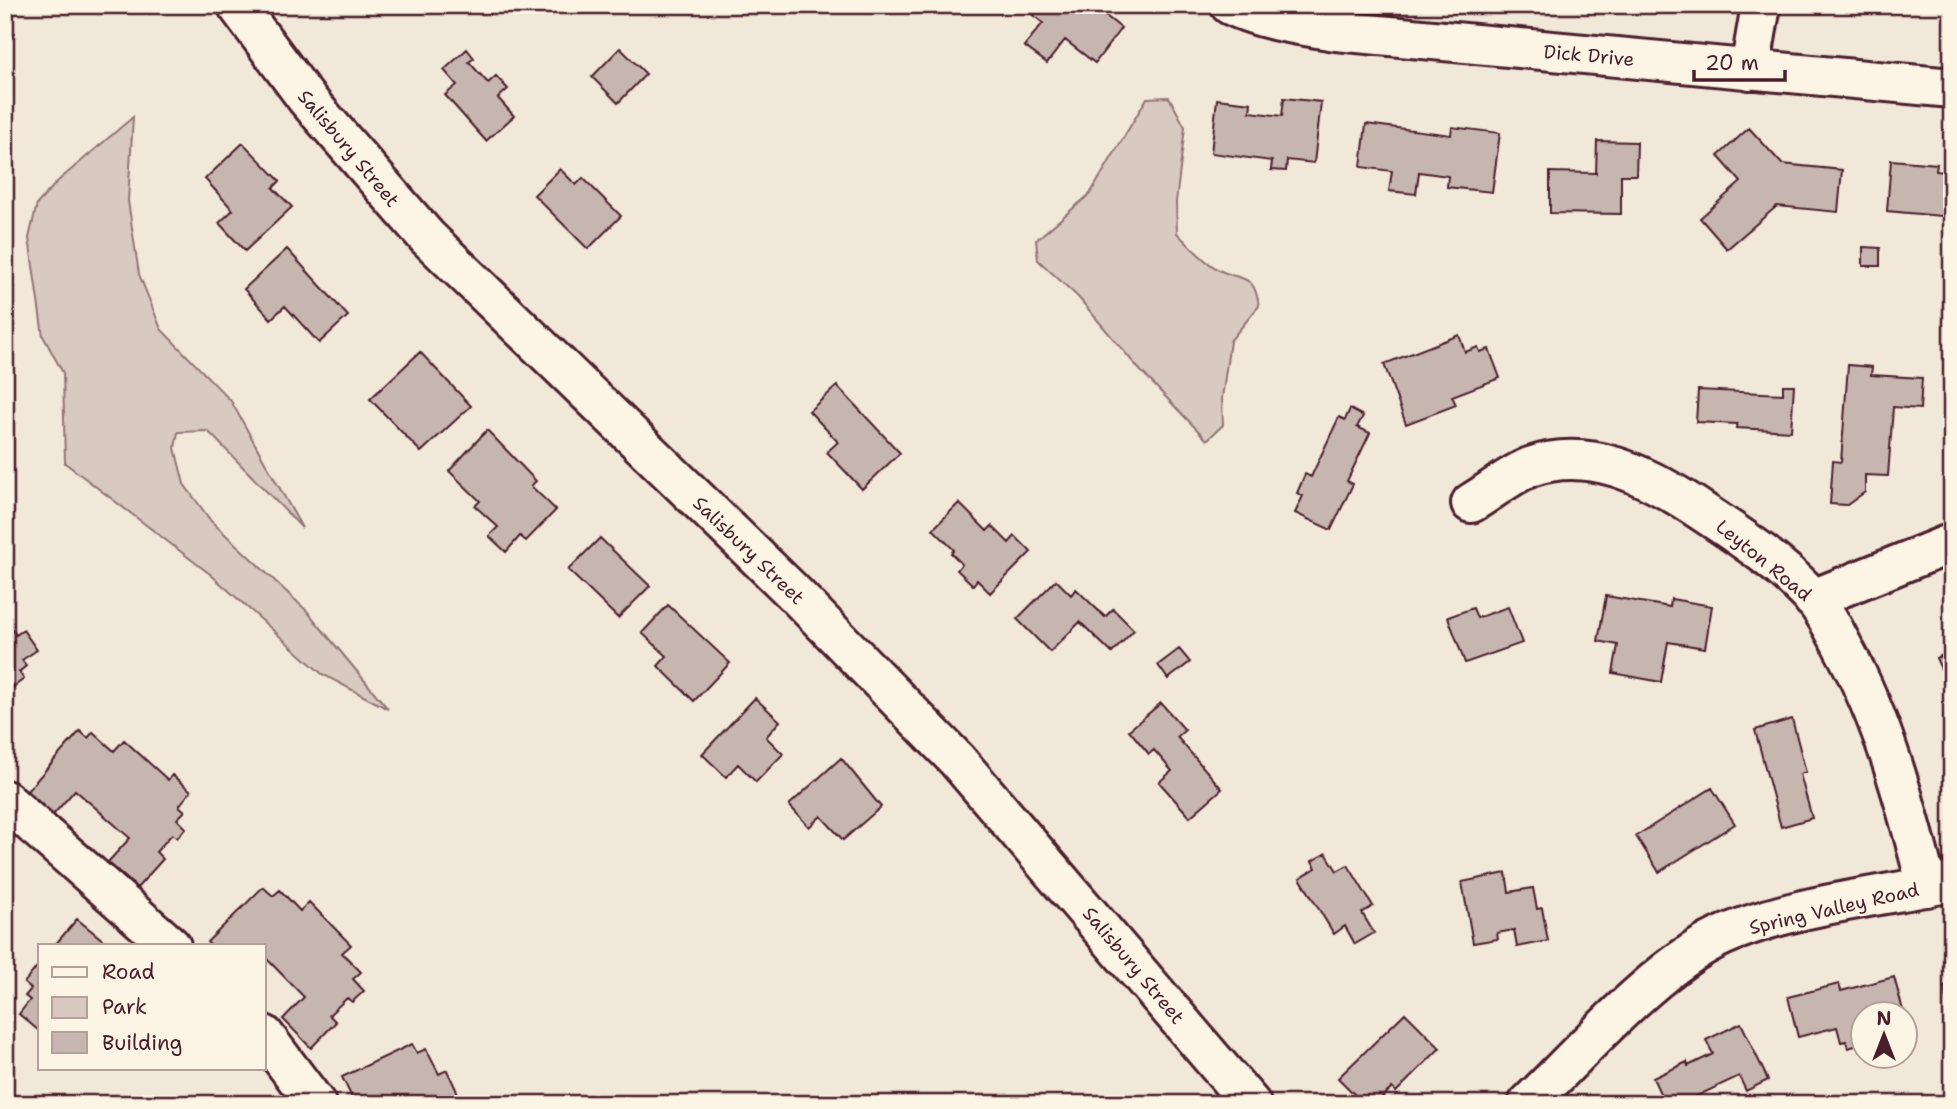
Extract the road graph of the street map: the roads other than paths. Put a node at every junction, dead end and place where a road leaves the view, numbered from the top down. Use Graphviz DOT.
graph roads {
  1 [pos="237,5"];
  2 [pos="1230,5"];
  3 [pos="1761,5"];
  4 [pos="1750,70"];
  5 [pos="1952,88"];
  6 [pos="1471,503"];
  7 [pos="1952,543"];
  8 [pos="1813,598"];
  9 [pos="5,800"];
  10 [pos="1939,885"];
  11 [pos="169,944"];
  12 [pos="266,1038"];
  13 [pos="316,1104"];
  14 [pos="1251,1104"];
  15 [pos="1528,1104"];
  1 -- 14 [label="street, Salisbury Street"];
  2 -- 4 [label="street, Dick Drive"];
  3 -- 4 [label="street"];
  4 -- 5 [label="street, Dick Drive"];
  6 -- 8 [label="street, Leyton Road"];
  7 -- 8 [label="street"];
  8 -- 10 [label="street, Leyton Road"];
  9 -- 11 [label="street"];
  10 -- 15 [label="street, Spring Valley Road"];
  12 -- 13 [label="street"];
}
